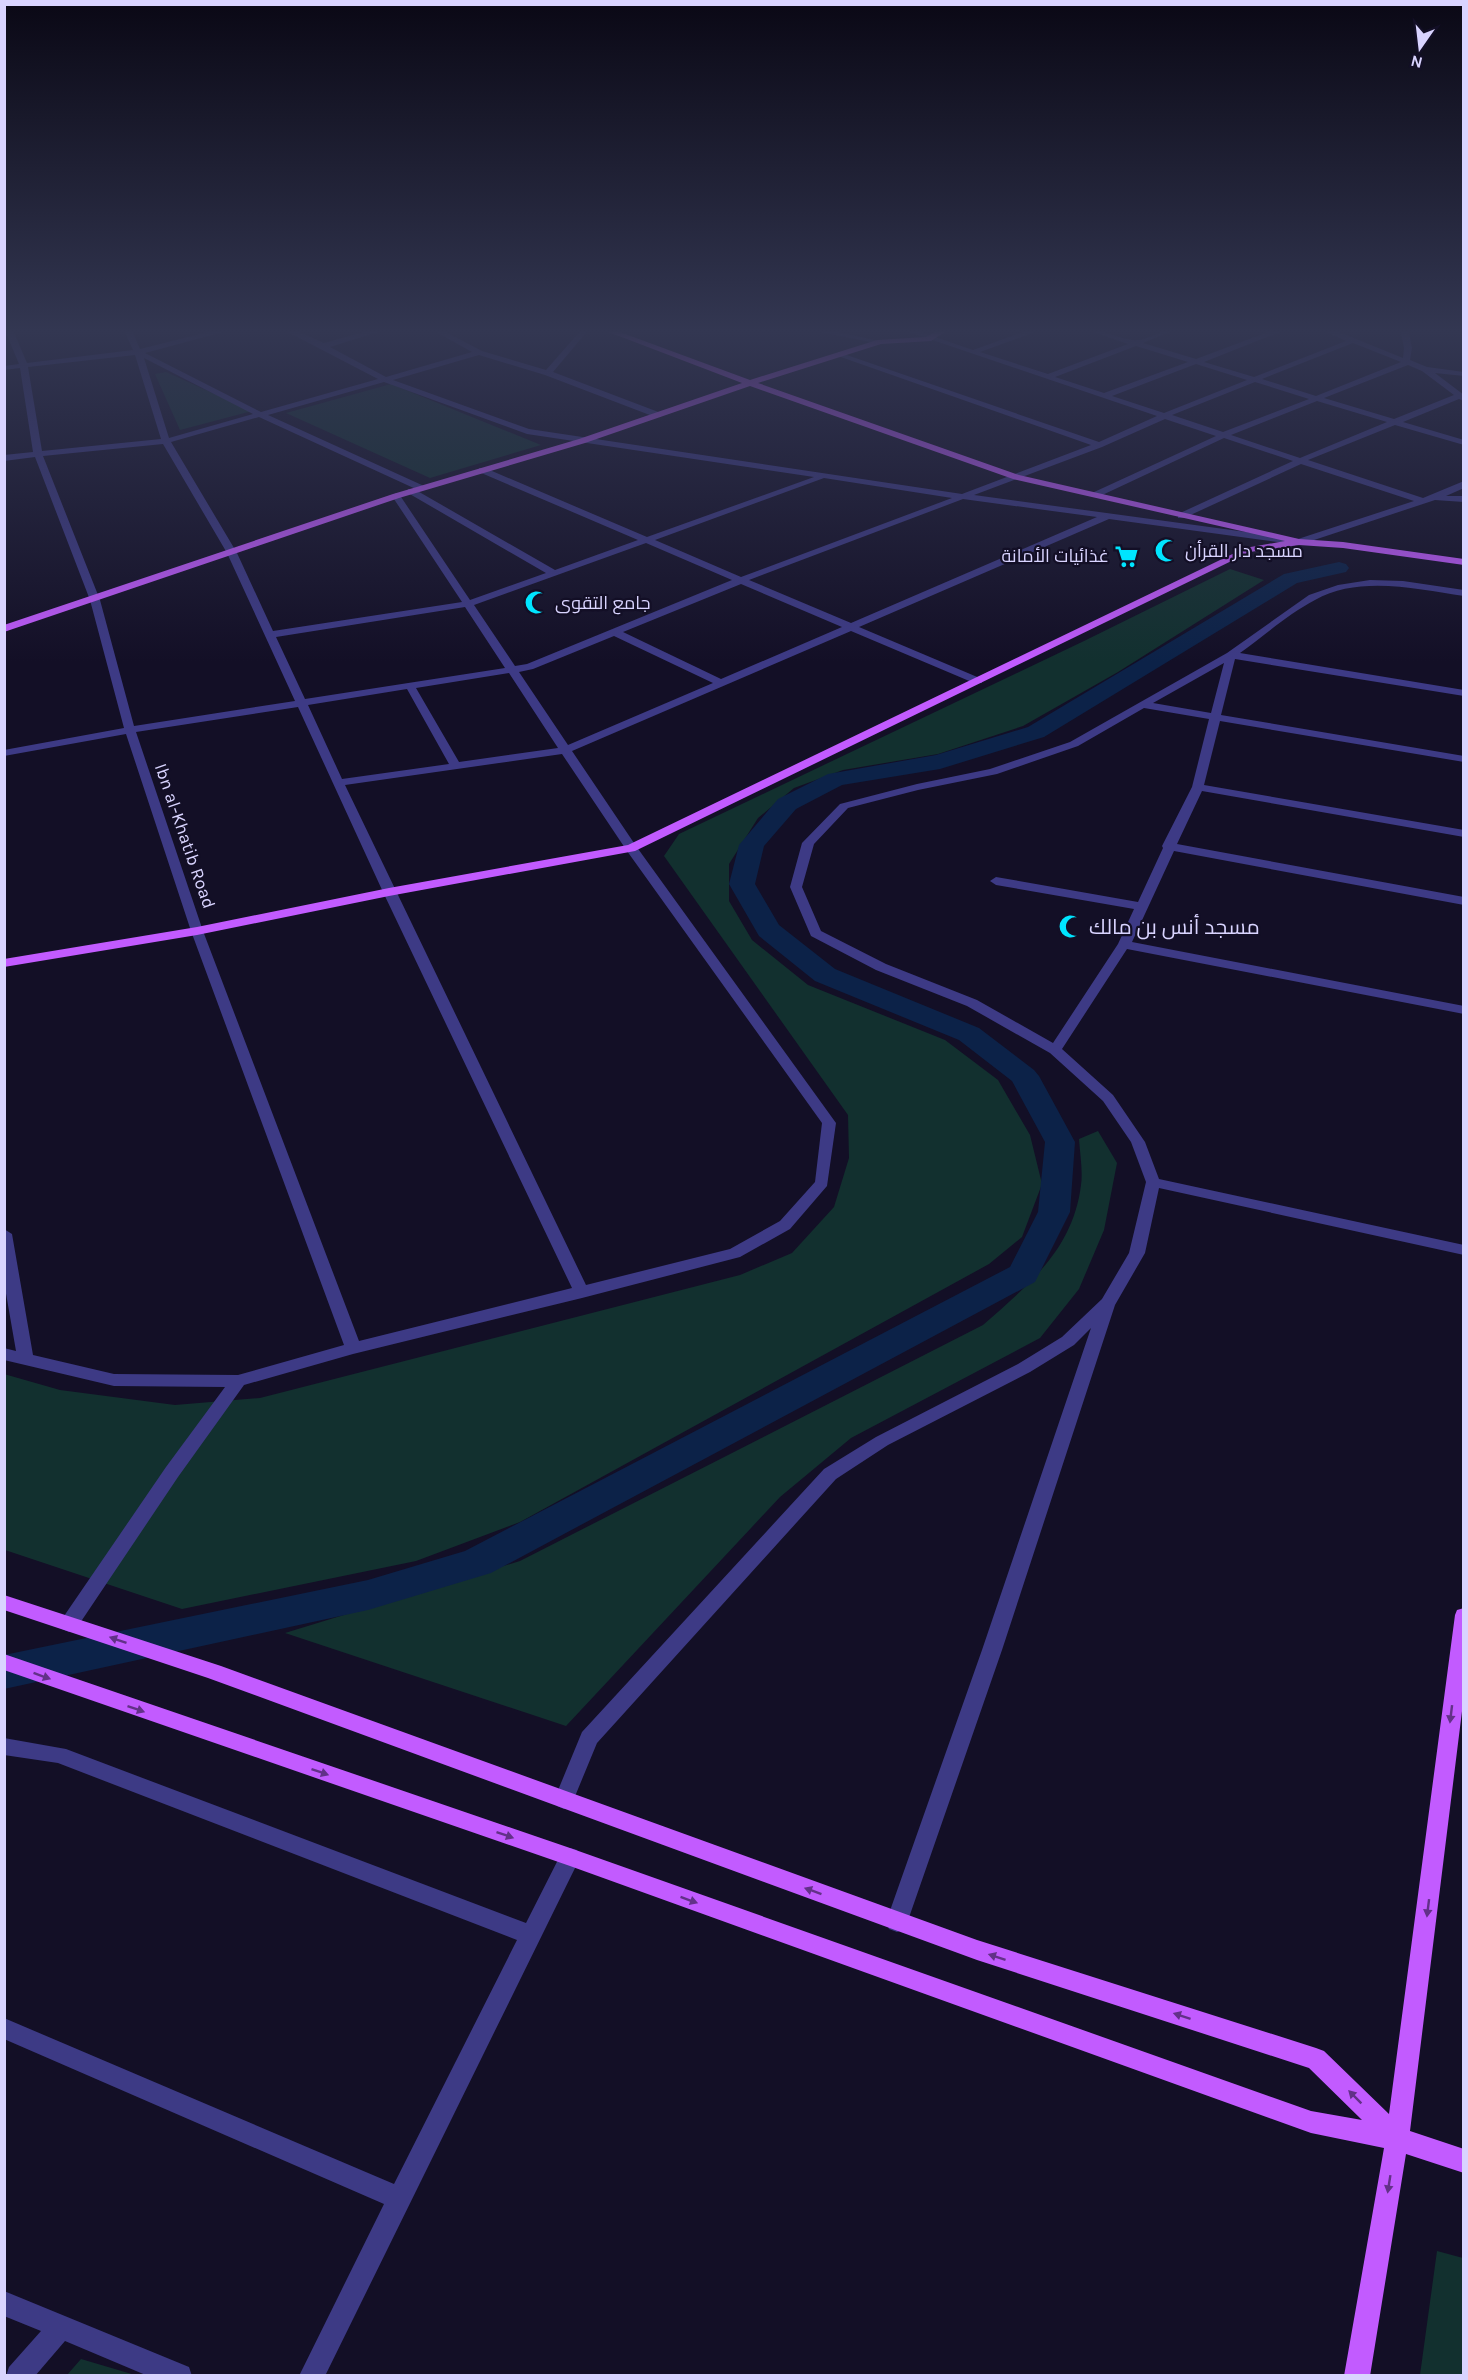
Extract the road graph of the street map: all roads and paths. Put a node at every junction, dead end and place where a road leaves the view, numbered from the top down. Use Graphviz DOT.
graph roads {
  1 [pos="35,439"];
  2 [pos="173,439"];
  3 [pos="309,439"];
  4 [pos="571,439"];
  5 [pos="588,439"];
  6 [pos="909,439"];
  7 [pos="1083,439"];
  8 [pos="1113,439"];
  9 [pos="1215,439"];
  10 [pos="1237,439"];
  11 [pos="1352,439"];
  12 [pos="166,441"];
  13 [pos="582,441"];
  14 [pos="1100,445"];
  15 [pos="38,455"];
  16 [pos="4,459"];
  17 [pos="1302,460"];
  18 [pos="482,471"];
  19 [pos="824,477"];
  20 [pos="1016,477"];
  21 [pos="1464,484"];
  22 [pos="416,490"];
  23 [pos="1095,495"];
  24 [pos="396,496"];
  25 [pos="966,497"];
  26 [pos="1433,498"];
  27 [pos="1464,499"];
  28 [pos="1422,501"];
  29 [pos="1108,516"];
  30 [pos="1180,516"];
  31 [pos="645,539"];
  32 [pos="1299,542"];
  33 [pos="232,553"];
  34 [pos="1464,562"];
  35 [pos="554,573"];
  36 [pos="741,580"];
  37 [pos="1464,592"];
  38 [pos="95,600"];
  39 [pos="468,604"];
  40 [pos="850,628"];
  41 [pos="4,629"];
  42 [pos="615,632"];
  43 [pos="268,635"];
  44 [pos="1231,655"];
  45 [pos="511,668"];
  46 [pos="978,681"];
  47 [pos="722,683"];
  48 [pos="410,686"];
  49 [pos="1464,693"];
  50 [pos="302,704"];
  51 [pos="1143,705"];
  52 [pos="1217,718"];
  53 [pos="130,730"];
  54 [pos="565,750"];
  55 [pos="4,753"];
  56 [pos="1464,759"];
  57 [pos="456,766"];
  58 [pos="339,783"];
  59 [pos="1198,787"];
  60 [pos="1464,834"];
  61 [pos="1168,846"];
  62 [pos="631,848"];
  63 [pos="996,881"];
  64 [pos="389,892"];
  65 [pos="1464,901"];
  66 [pos="1141,906"];
  67 [pos="197,931"];
  68 [pos="1124,944"];
  69 [pos="4,963"];
  70 [pos="1464,1010"];
  71 [pos="1055,1050"];
  72 [pos="1153,1182"];
  73 [pos="4,1234"];
  74 [pos="1464,1250"];
  75 [pos="582,1293"];
  76 [pos="1108,1303"];
  77 [pos="353,1348"];
  78 [pos="4,1354"];
  79 [pos="26,1360"];
  80 [pos="238,1381"];
  81 [pos="4,1602"];
  82 [pos="1464,1615"];
  83 [pos="70,1624"];
  84 [pos="4,1662"];
  85 [pos="4,1746"];
  86 [pos="564,1800"];
  87 [pos="570,1857"];
  88 [pos="897,1922"];
  89 [pos="530,1935"];
  90 [pos="4,2028"];
  91 [pos="1396,2139"];
  92 [pos="1464,2161"];
  93 [pos="398,2198"];
  94 [pos="4,2302"];
  95 [pos="62,2326"];
  96 [pos="18,2376"];
  97 [pos="180,2376"];
  98 [pos="311,2376"];
  99 [pos="1357,2376"];
  1 -- 15 [label="street, Ibn al-Khatib Road"];
  2 -- 12 [label="street"];
  3 -- 22 [label="street"];
  4 -- 13 [label="street"];
  5 -- 13 [label="main road"];
  6 -- 20 [label="main road"];
  7 -- 14 [label="street"];
  8 -- 14 [label="street"];
  9 -- 23 [label="street"];
  10 -- 17 [label="street"];
  11 -- 17 [label="street"];
  12 -- 15 [label="street"];
  12 -- 33 [label="street"];
  13 -- 18 [label="main road"];
  13 -- 19 [label="street"];
  14 -- 20 [label="street"];
  15 -- 16 [label="street"];
  15 -- 38 [label="street, Ibn al-Khatib Road"];
  17 -- 28 [label="street"];
  17 -- 30 [label="street"];
  18 -- 22 [label="main road"];
  18 -- 31 [label="street"];
  19 -- 25 [label="street"];
  19 -- 31 [label="street"];
  20 -- 23 [label="main road"];
  20 -- 25 [label="street"];
  21 -- 26 [label="street"];
  22 -- 24 [label="main road"];
  22 -- 35 [label="street"];
  23 -- 30 [label="main road"];
  24 -- 33 [label="main road"];
  24 -- 39 [label="street"];
  25 -- 29 [label="street"];
  25 -- 36 [label="street"];
  26 -- 27 [label="street"];
  26 -- 28 [label="street"];
  28 -- 32 [label="street"];
  29 -- 32 [label="street"];
  29 -- 40 [label="street"];
  30 -- 32 [label="main road"];
  31 -- 35 [label="street"];
  31 -- 36 [label="street"];
  32 -- 34 [label="main road"];
  32 -- 46 [label="main road"];
  33 -- 38 [label="main road"];
  33 -- 43 [label="street"];
  35 -- 39 [label="street"];
  36 -- 40 [label="street"];
  36 -- 42 [label="street"];
  37 -- 44 [label="street"];
  38 -- 41 [label="main road"];
  38 -- 53 [label="street, Ibn al-Khatib Road"];
  39 -- 43 [label="street"];
  39 -- 45 [label="street"];
  40 -- 46 [label="street"];
  40 -- 47 [label="street"];
  42 -- 45 [label="street"];
  42 -- 47 [label="street"];
  43 -- 50 [label="street"];
  44 -- 49 [label="street"];
  44 -- 51 [label="street"];
  44 -- 52 [label="street"];
  45 -- 48 [label="street"];
  45 -- 54 [label="street"];
  46 -- 62 [label="main road"];
  47 -- 54 [label="street"];
  48 -- 50 [label="street"];
  48 -- 57 [label="street"];
  50 -- 53 [label="street"];
  50 -- 58 [label="street"];
  51 -- 52 [label="street"];
  51 -- 71 [label="street"];
  52 -- 56 [label="street"];
  52 -- 59 [label="street"];
  53 -- 55 [label="street"];
  53 -- 67 [label="street, Ibn al-Khatib Road"];
  54 -- 57 [label="street"];
  54 -- 62 [label="street"];
  57 -- 58 [label="street"];
  58 -- 64 [label="street"];
  59 -- 60 [label="street"];
  59 -- 61 [label="street"];
  61 -- 65 [label="street"];
  61 -- 66 [label="street"];
  62 -- 64 [label="main road"];
  62 -- 75 [label="street"];
  63 -- 66 [label="street"];
  64 -- 67 [label="main road"];
  64 -- 75 [label="street"];
  66 -- 68 [label="street"];
  67 -- 69 [label="main road"];
  67 -- 77 [label="street, Ibn al-Khatib Road"];
  68 -- 70 [label="street"];
  68 -- 71 [label="street"];
  71 -- 72 [label="street"];
  72 -- 74 [label="street"];
  72 -- 76 [label="street"];
  73 -- 79 [label="street"];
  75 -- 77 [label="street"];
  76 -- 86 [label="street"];
  76 -- 88 [label="street"];
  77 -- 80 [label="street"];
  78 -- 79 [label="street"];
  79 -- 80 [label="street"];
  80 -- 83 [label="street"];
  81 -- 83 [label="main road"];
  82 -- 91 [label="main road, one-way"];
  86 -- 83 [label="main road, one-way"];
  84 -- 87 [label="main road, one-way"];
  85 -- 89 [label="street"];
  88 -- 86 [label="main road, one-way"];
  87 -- 89 [label="street"];
  87 -- 91 [label="main road, one-way"];
  91 -- 88 [label="main road, one-way"];
  89 -- 93 [label="street"];
  90 -- 93 [label="street"];
  91 -- 92 [label="main road"];
  91 -- 99 [label="main road, one-way"];
  93 -- 98 [label="street"];
  94 -- 95 [label="street"];
  95 -- 96 [label="street"];
  95 -- 97 [label="street"];
}
